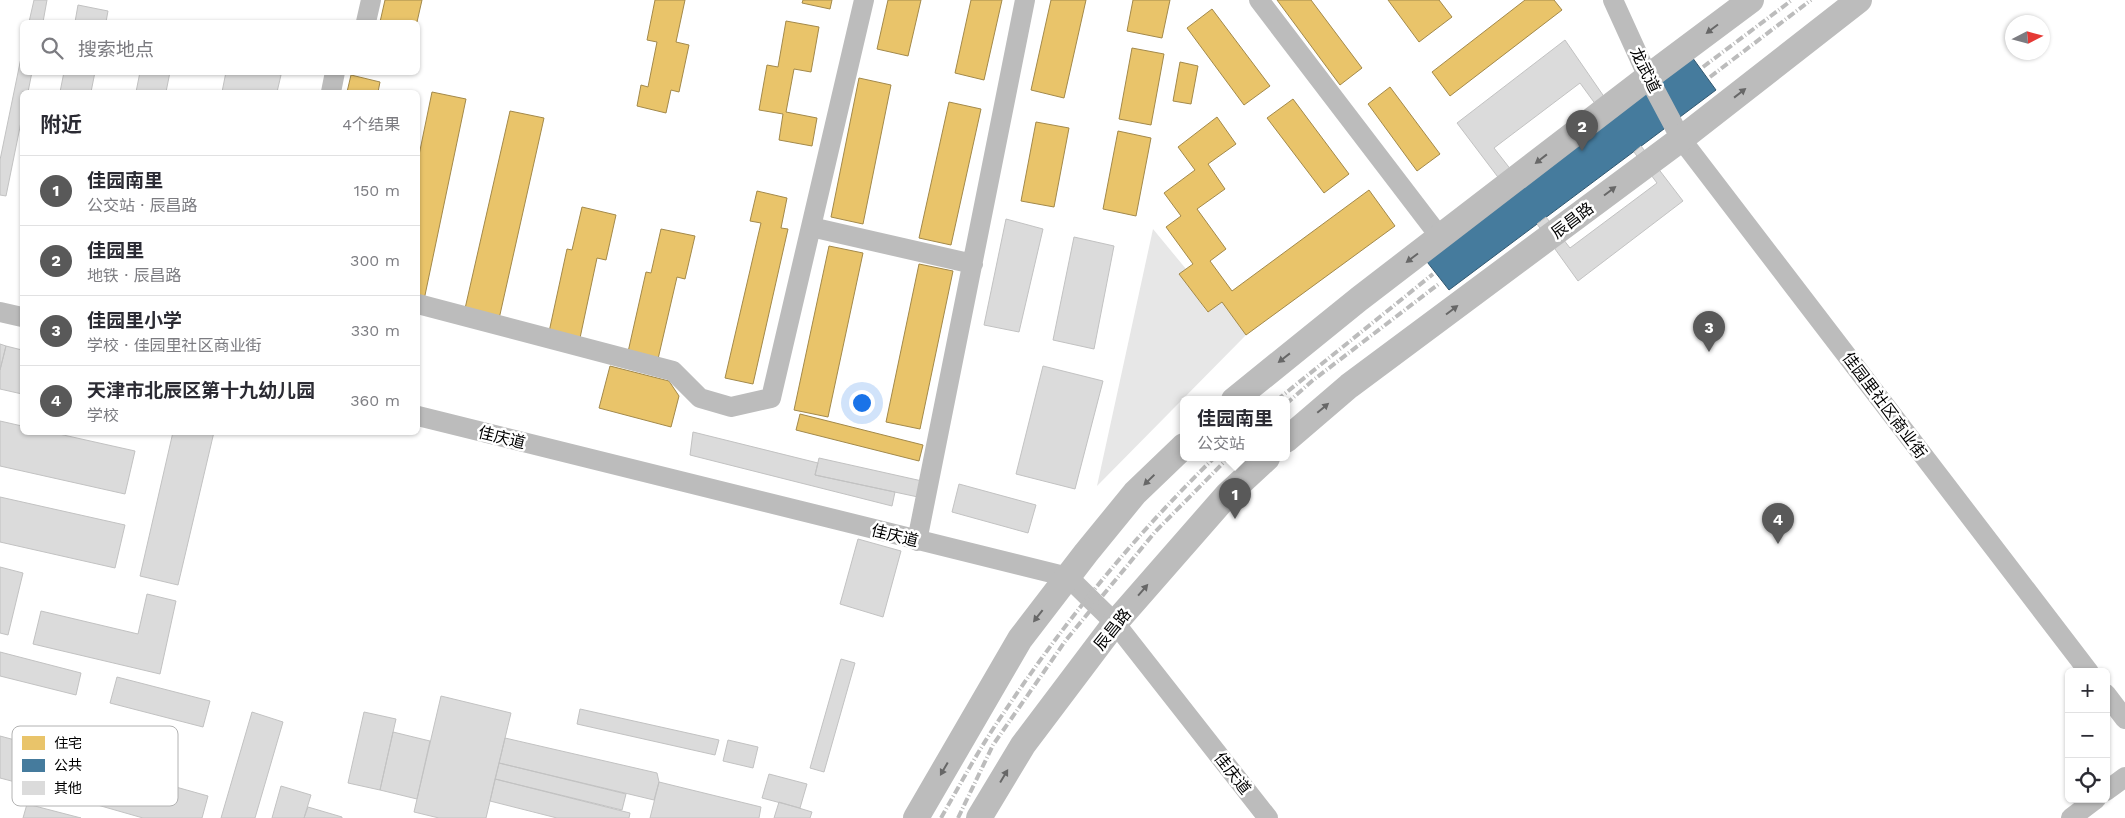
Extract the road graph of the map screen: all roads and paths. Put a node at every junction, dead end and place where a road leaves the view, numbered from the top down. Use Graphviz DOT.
graph roads {
  1 [pos="371,0"];
  2 [pos="864,0"];
  3 [pos="1025,0"];
  4 [pos="1259,0"];
  5 [pos="1613,0"];
  6 [pos="1752,0"];
  7 [pos="1859,0"];
  8 [pos="366,20"];
  9 [pos="334,75"];
  10 [pos="1648,77"];
  11 [pos="331,90"];
  12 [pos="1681,139"];
  13 [pos="811,227"];
  14 [pos="1440,237"];
  15 [pos="972,264"];
  16 [pos="420,305"];
  17 [pos="0,312"];
  18 [pos="20,317"];
  19 [pos="1239,396"];
  20 [pos="420,416"];
  21 [pos="1290,437"];
  22 [pos="1180,450"];
  23 [pos="1264,461"];
  24 [pos="917,540"];
  25 [pos="1068,578"];
  26 [pos="1115,623"];
  27 [pos="2086,668"];
  28 [pos="2110,699"];
  29 [pos="2125,719"];
  30 [pos="2125,777"];
  31 [pos="2110,788"];
  32 [pos="2091,803"];
  33 [pos="916,818"];
  34 [pos="979,818"];
  35 [pos="1268,818"];
  36 [pos="2071,818"];
  1 -- 8 [label="street"];
  2 -- 13 [label="street"];
  3 -- 15 [label="street"];
  4 -- 14 [label="street"];
  5 -- 10 [label="street, 龙武道"];
  6 -- 10 [label="main road, one-way"];
  12 -- 7 [label="main road, 辰昌路, one-way"];
  9 -- 11 [label="street"];
  10 -- 12 [label="street, 龙武道"];
  10 -- 14 [label="main road, one-way"];
  21 -- 12 [label="main road, 辰昌路, one-way"];
  12 -- 27 [label="street, 佳园里社区商业街"];
  13 -- 15 [label="street"];
  13 -- 16 [label="street"];
  14 -- 19 [label="main road, one-way"];
  15 -- 24 [label="street"];
  17 -- 18 [label="street"];
  20 -- 24 [label="street, 佳庆道"];
  22 -- 25 [label="main road, one-way"];
  26 -- 23 [label="main road, 辰昌路, one-way"];
  24 -- 25 [label="street, 佳庆道"];
  25 -- 26 [label="street, 佳庆道"];
  25 -- 33 [label="main road, one-way"];
  34 -- 26 [label="main road, 辰昌路, one-way"];
  26 -- 35 [label="street, 佳庆道"];
  28 -- 29 [label="street"];
  30 -- 31 [label="street"];
  32 -- 36 [label="street"];
}
